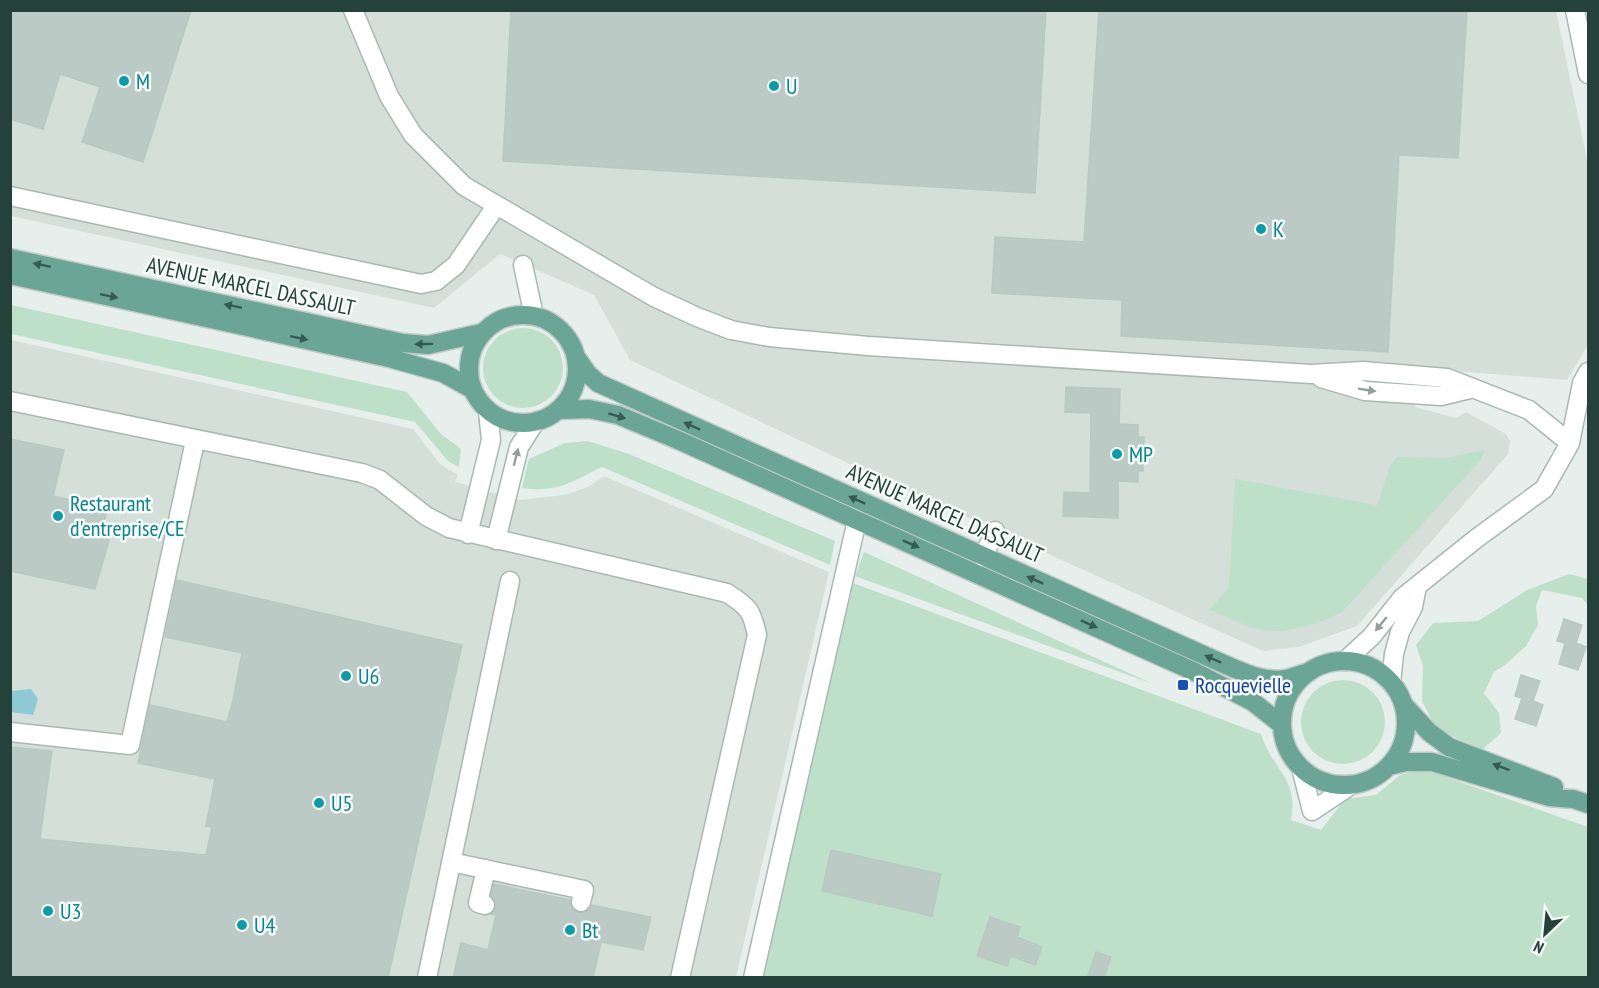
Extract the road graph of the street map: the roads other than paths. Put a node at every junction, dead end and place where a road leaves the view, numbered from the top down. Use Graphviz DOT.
graph roads {
  1 [pos="353,10"];
  2 [pos="1575,10"];
  3 [pos="1588,74"];
  4 [pos="10,196"];
  5 [pos="496,206"];
  6 [pos="10,258"];
  7 [pos="523,265"];
  8 [pos="10,275"];
  9 [pos="534,316"];
  10 [pos="481,333"];
  11 [pos="576,357"];
  12 [pos="1588,372"];
  13 [pos="472,389"];
  14 [pos="10,402"];
  15 [pos="559,410"];
  16 [pos="488,412"];
  17 [pos="535,422"];
  18 [pos="195,441"];
  19 [pos="1570,443"];
  20 [pos="857,520"];
  21 [pos="995,531"];
  22 [pos="468,534"];
  23 [pos="496,540"];
  24 [pos="983,557"];
  25 [pos="510,581"];
  26 [pos="1417,586"];
  27 [pos="1345,661"];
  28 [pos="1309,672"];
  29 [pos="1391,683"];
  30 [pos="1403,704"];
  31 [pos="1282,725"];
  32 [pos="10,732"];
  33 [pos="1389,766"];
  34 [pos="1301,768"];
  35 [pos="1351,785"];
  36 [pos="1581,802"];
  37 [pos="451,862"];
  38 [pos="486,869"];
  39 [pos="581,903"];
  40 [pos="485,905"];
  41 [pos="427,978"];
  42 [pos="680,978"];
  43 [pos="753,978"];
  1 -- 5 [label="street"];
  2 -- 3 [label="street"];
  4 -- 5 [label="street"];
  5 -- 19 [label="street"];
  10 -- 6 [label="main road, AVENUE MARCEL DASSAULT, one-way"];
  7 -- 9 [label="street"];
  8 -- 13 [label="main road, AVENUE MARCEL DASSAULT, one-way"];
  9 -- 10 [label="main road"];
  9 -- 11 [label="main road"];
  10 -- 13 [label="main road"];
  11 -- 15 [label="main road"];
  24 -- 11 [label="main road, AVENUE MARCEL DASSAULT, one-way"];
  12 -- 19 [label="street"];
  13 -- 16 [label="main road"];
  14 -- 18 [label="street"];
  15 -- 17 [label="main road"];
  15 -- 20 [label="main road, AVENUE MARCEL DASSAULT, one-way"];
  16 -- 17 [label="main road"];
  16 -- 22 [label="street"];
  23 -- 17 [label="street, one-way"];
  18 -- 22 [label="street"];
  18 -- 32 [label="street"];
  19 -- 26 [label="street"];
  20 -- 31 [label="main road, AVENUE MARCEL DASSAULT, one-way"];
  20 -- 43 [label="street"];
  21 -- 24 [label="street"];
  22 -- 23 [label="street"];
  23 -- 42 [label="street"];
  28 -- 24 [label="main road, AVENUE MARCEL DASSAULT, one-way"];
  25 -- 37 [label="street"];
  26 -- 27 [label="street, one-way"];
  26 -- 29 [label="street"];
  27 -- 28 [label="main road"];
  27 -- 29 [label="main road"];
  28 -- 31 [label="main road"];
  29 -- 30 [label="main road"];
  30 -- 33 [label="main road"];
  36 -- 30 [label="main road, one-way"];
  31 -- 34 [label="main road"];
  33 -- 35 [label="main road"];
  33 -- 36 [label="main road"];
  34 -- 35 [label="main road"];
  34 -- 35 [label="street"];
  37 -- 38 [label="street"];
  37 -- 41 [label="street"];
  38 -- 39 [label="street"];
  38 -- 40 [label="street"];
}
